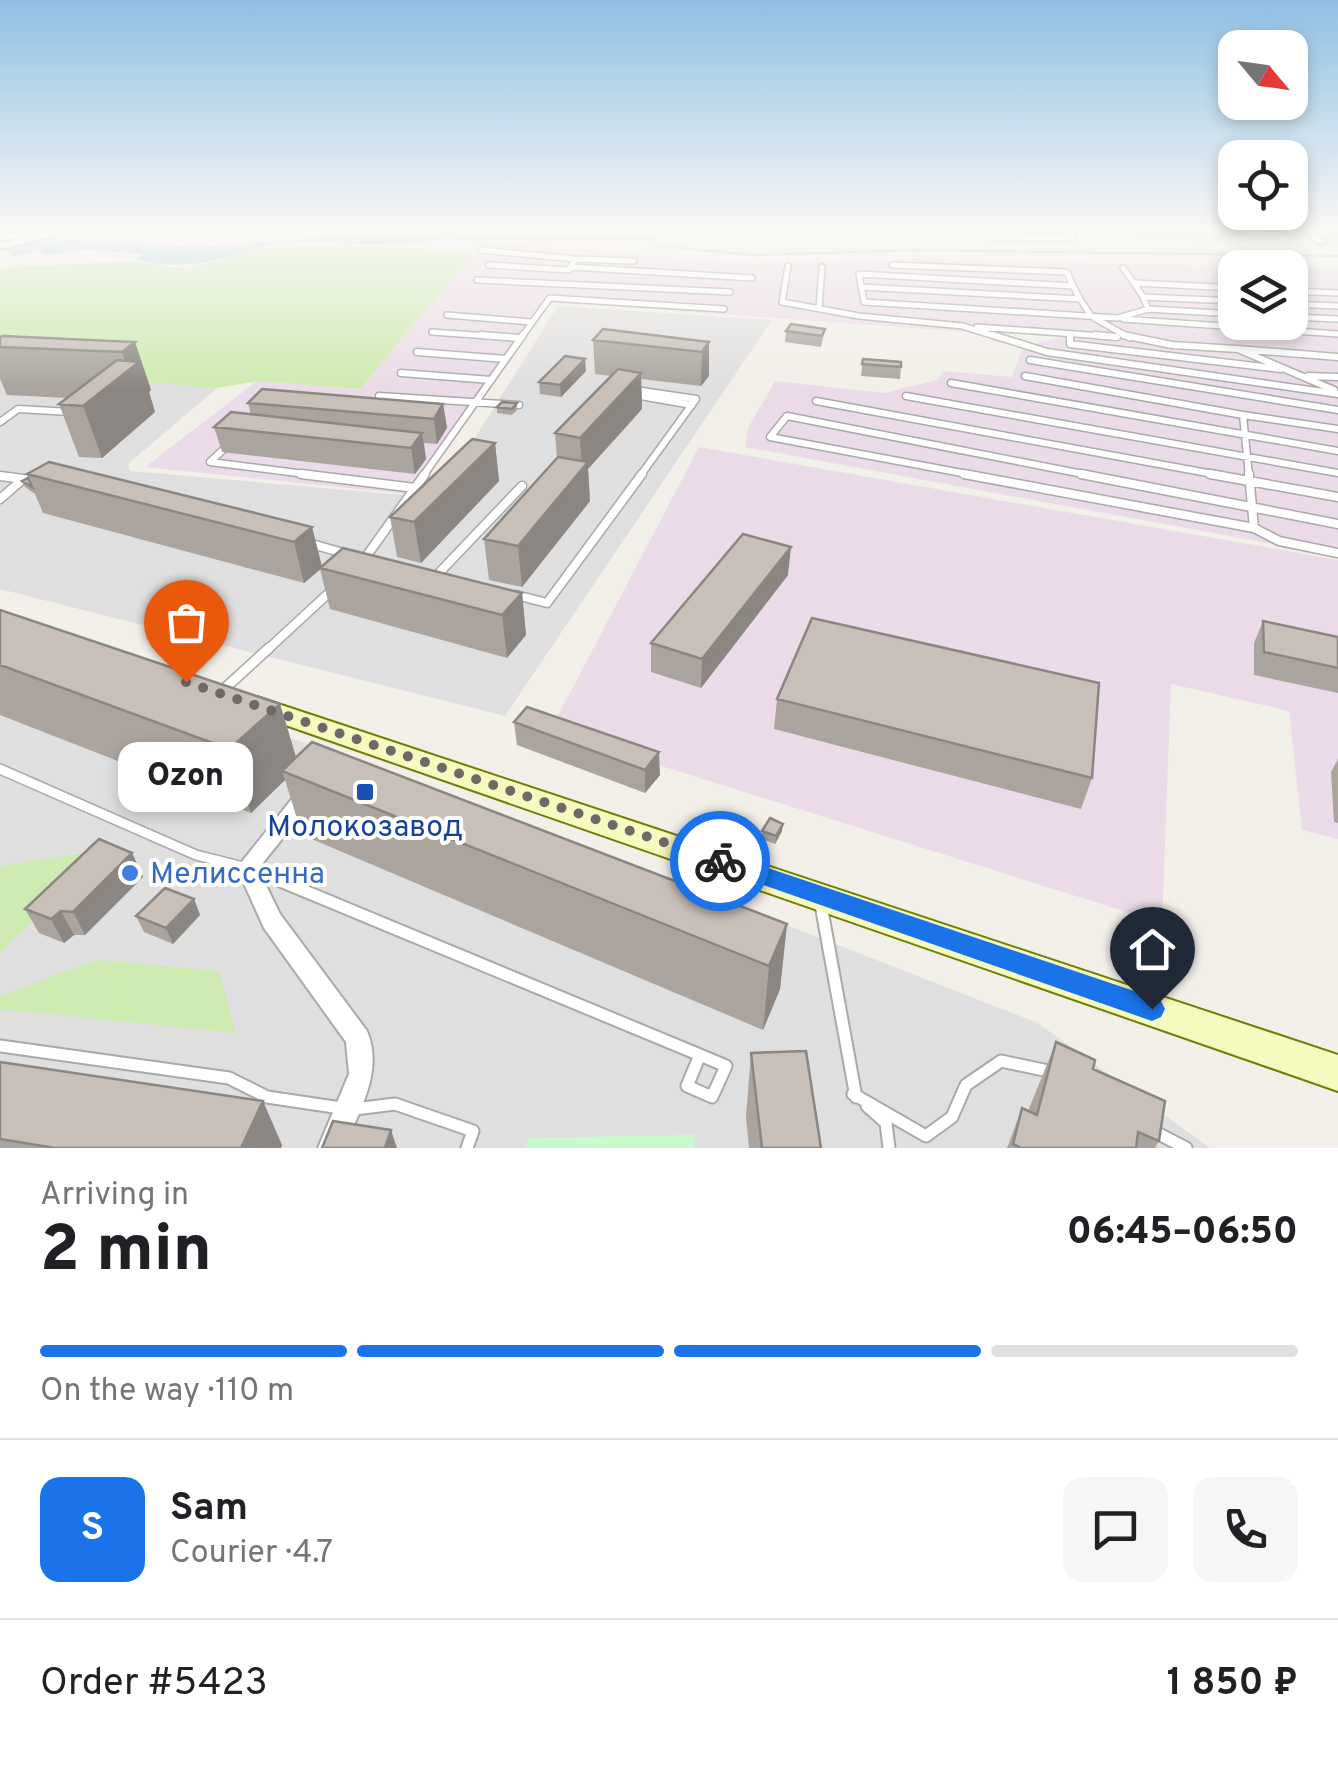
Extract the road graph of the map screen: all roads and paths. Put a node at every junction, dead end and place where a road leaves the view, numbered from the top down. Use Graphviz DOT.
graph roads {
  1 [pos="490,281"];
  2 [pos="561,281"];
  3 [pos="786,281"];
  4 [pos="821,281"];
  5 [pos="860,281"];
  6 [pos="976,281"];
  7 [pos="1071,281"];
  8 [pos="1132,281"];
  9 [pos="559,284"];
  10 [pos="1134,284"];
  11 [pos="1073,286"];
  12 [pos="861,287"];
  13 [pos="1218,287"];
  14 [pos="730,292"];
  15 [pos="1308,292"];
  16 [pos="1338,294"];
  17 [pos="1143,297"];
  18 [pos="550,299"];
  19 [pos="1080,299"];
  20 [pos="1218,300"];
  21 [pos="1308,305"];
  22 [pos="1338,306"];
  23 [pos="819,308"];
  24 [pos="724,309"];
  25 [pos="1148,309"];
  26 [pos="1218,313"];
  27 [pos="448,314"];
  28 [pos="1087,315"];
  29 [pos="1308,317"];
  30 [pos="1118,318"];
  31 [pos="1338,319"];
  32 [pos="530,322"];
  33 [pos="962,326"];
  34 [pos="432,332"];
  35 [pos="1070,334"];
  36 [pos="1338,334"];
  37 [pos="1117,337"];
  38 [pos="520,338"];
  39 [pos="1238,349"];
  40 [pos="417,352"];
  41 [pos="1338,357"];
  42 [pos="506,359"];
  43 [pos="1030,360"];
  44 [pos="1280,370"];
  45 [pos="401,373"];
  46 [pos="1025,376"];
  47 [pos="1297,376"];
  48 [pos="1338,378"];
  49 [pos="491,380"];
  50 [pos="951,383"];
  51 [pos="628,392"];
  52 [pos="1338,392"];
  53 [pos="379,396"];
  54 [pos="906,396"];
  55 [pos="816,401"];
  56 [pos="474,404"];
  57 [pos="519,404"];
  58 [pos="1338,410"];
  59 [pos="76,412"];
  60 [pos="1242,415"];
  61 [pos="0,422"];
  62 [pos="441,422"];
  63 [pos="460,424"];
  64 [pos="1338,428"];
  65 [pos="1247,437"];
  66 [pos="230,443"];
  67 [pos="1338,452"];
  68 [pos="418,453"];
  69 [pos="438,455"];
  70 [pos="1246,457"];
  71 [pos="1338,472"];
  72 [pos="0,476"];
  73 [pos="22,478"];
  74 [pos="40,480"];
  75 [pos="1250,482"];
  76 [pos="522,486"];
  77 [pos="416,488"];
  78 [pos="1338,497"];
  79 [pos="0,499"];
  80 [pos="1253,506"];
  81 [pos="1338,524"];
  82 [pos="1254,528"];
  83 [pos="296,540"];
  84 [pos="1338,553"];
  85 [pos="365,560"];
  86 [pos="383,563"];
  87 [pos="420,570"];
  88 [pos="352,572"];
  89 [pos="438,574"];
  90 [pos="456,578"];
  91 [pos="338,584"];
  92 [pos="511,593"];
  93 [pos="210,689"];
  94 [pos="338,759"];
  95 [pos="0,769"];
  96 [pos="247,868"];
  97 [pos="818,893"];
  98 [pos="0,1046"];
  99 [pos="700,1056"];
  100 [pos="1338,1073"];
  101 [pos="1068,1075"];
  102 [pos="853,1094"];
  103 [pos="348,1110"];
  104 [pos="1149,1128"];
  105 [pos="927,1142"];
  106 [pos="331,1148"];
  107 [pos="467,1148"];
  108 [pos="889,1148"];
  109 [pos="1186,1148"];
  1 -- 9 [label="lane"];
  2 -- 9 [label="lane"];
  3 -- 23 [label="lane"];
  4 -- 23 [label="lane"];
  5 -- 12 [label="lane"];
  6 -- 11 [label="lane"];
  7 -- 11 [label="lane"];
  8 -- 10 [label="lane"];
  9 -- 14 [label="lane"];
  9 -- 18 [label="lane"];
  10 -- 13 [label="lane"];
  10 -- 17 [label="lane"];
  11 -- 19 [label="lane"];
  12 -- 19 [label="lane"];
  12 -- 28 [label="lane"];
  15 -- 16 [label="lane"];
  17 -- 20 [label="lane"];
  17 -- 25 [label="lane"];
  18 -- 24 [label="lane"];
  18 -- 32 [label="lane"];
  19 -- 28 [label="lane"];
  21 -- 22 [label="lane"];
  23 -- 33 [label="lane"];
  25 -- 26 [label="lane"];
  25 -- 30 [label="lane"];
  27 -- 32 [label="lane"];
  28 -- 30 [label="lane"];
  28 -- 37 [label="lane"];
  29 -- 31 [label="lane"];
  30 -- 36 [label="lane"];
  32 -- 38 [label="lane"];
  33 -- 35 [label="lane"];
  33 -- 52 [label="lane"];
  34 -- 38 [label="lane"];
  35 -- 37 [label="lane"];
  35 -- 44 [label="lane"];
  37 -- 39 [label="lane"];
  38 -- 42 [label="lane"];
  39 -- 41 [label="lane"];
  39 -- 44 [label="lane"];
  40 -- 42 [label="lane"];
  42 -- 49 [label="lane"];
  43 -- 58 [label="lane"];
  44 -- 47 [label="lane"];
  45 -- 49 [label="lane"];
  46 -- 60 [label="lane"];
  47 -- 48 [label="lane"];
  47 -- 52 [label="lane"];
  49 -- 56 [label="lane"];
  50 -- 65 [label="lane"];
  51 -- 92 [label="lane"];
  53 -- 56 [label="lane"];
  54 -- 70 [label="lane"];
  55 -- 75 [label="lane"];
  56 -- 57 [label="lane"];
  56 -- 63 [label="lane"];
  59 -- 61 [label="lane"];
  60 -- 64 [label="lane"];
  60 -- 65 [label="lane"];
  62 -- 63 [label="lane"];
  63 -- 69 [label="lane"];
  65 -- 67 [label="lane"];
  65 -- 70 [label="lane"];
  66 -- 77 [label="lane"];
  68 -- 69 [label="lane"];
  69 -- 77 [label="lane"];
  70 -- 71 [label="lane"];
  70 -- 75 [label="lane"];
  72 -- 73 [label="lane"];
  73 -- 74 [label="lane"];
  73 -- 79 [label="lane"];
  75 -- 78 [label="lane"];
  75 -- 80 [label="lane"];
  76 -- 89 [label="lane"];
  77 -- 85 [label="lane"];
  80 -- 81 [label="lane"];
  80 -- 82 [label="lane"];
  80 -- 82 [label="lane"];
  82 -- 84 [label="lane"];
  83 -- 85 [label="lane"];
  85 -- 86 [label="lane"];
  85 -- 88 [label="lane"];
  87 -- 89 [label="lane"];
  89 -- 90 [label="lane"];
  91 -- 93 [label="lane"];
  93 -- 94 [label="main road"];
  94 -- 96 [label="street"];
  94 -- 97 [label="main road"];
  95 -- 96 [label="lane"];
  96 -- 99 [label="lane"];
  96 -- 103 [label="street"];
  97 -- 100 [label="main road"];
  97 -- 102 [label="lane"];
  98 -- 103 [label="lane"];
  101 -- 105 [label="lane"];
  102 -- 105 [label="lane"];
  102 -- 108 [label="lane"];
  103 -- 106 [label="street"];
  103 -- 107 [label="lane"];
  104 -- 109 [label="lane"];
}
